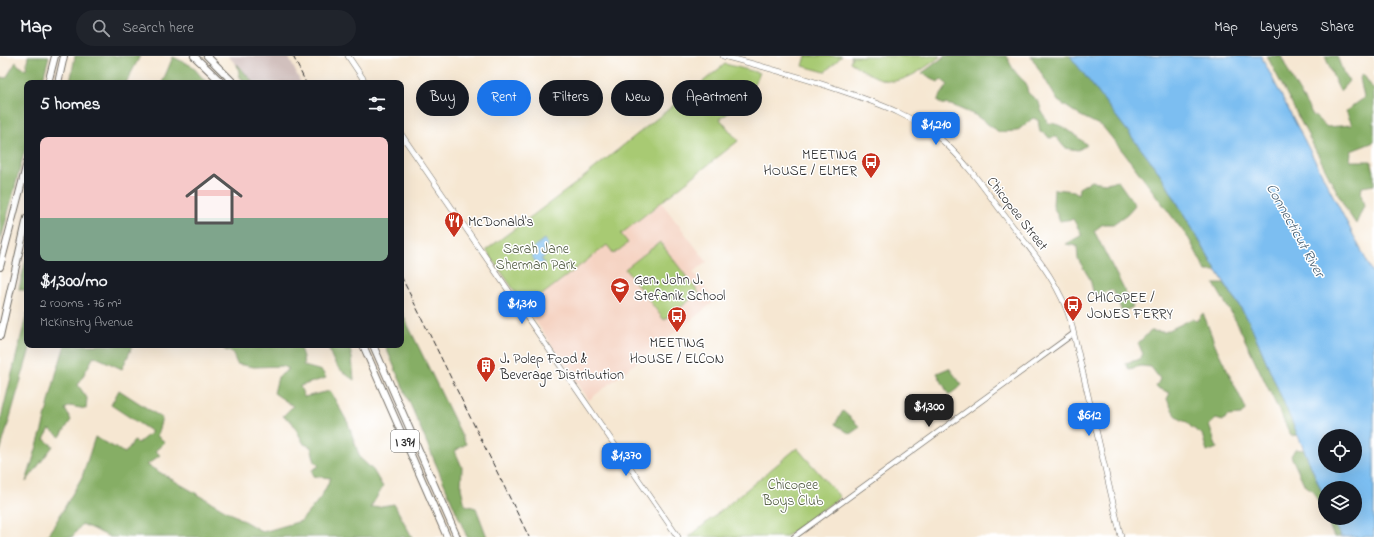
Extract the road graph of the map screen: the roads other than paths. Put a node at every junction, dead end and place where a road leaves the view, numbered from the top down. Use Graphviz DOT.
graph roads {
  1 [pos="55,56"];
  2 [pos="64,56"];
  3 [pos="194,56"];
  4 [pos="207,56"];
  5 [pos="348,56"];
  6 [pos="723,56"];
  7 [pos="49,80"];
  8 [pos="59,80"];
  9 [pos="219,80"];
  10 [pos="231,80"];
  11 [pos="364,80"];
  12 [pos="404,138"];
  13 [pos="24,175"];
  14 [pos="24,231"];
  15 [pos="0,267"];
  16 [pos="1073,334"];
  17 [pos="0,336"];
  18 [pos="364,348"];
  19 [pos="374,348"];
  20 [pos="447,537"];
  21 [pos="457,537"];
  22 [pos="678,537"];
  23 [pos="794,537"];
  24 [pos="1121,537"];
  1 -- 7 [label="highway"];
  2 -- 8 [label="highway"];
  3 -- 9 [label="highway"];
  4 -- 10 [label="highway"];
  5 -- 11 [label="main road"];
  6 -- 16 [label="main road, Chicopee Street"];
  12 -- 22 [label="main road"];
  13 -- 15 [label="highway"];
  14 -- 17 [label="highway"];
  16 -- 23 [label="street"];
  16 -- 24 [label="main road, Chicopee Street"];
  18 -- 20 [label="highway, I 391"];
  19 -- 21 [label="highway, I 391"];
}
